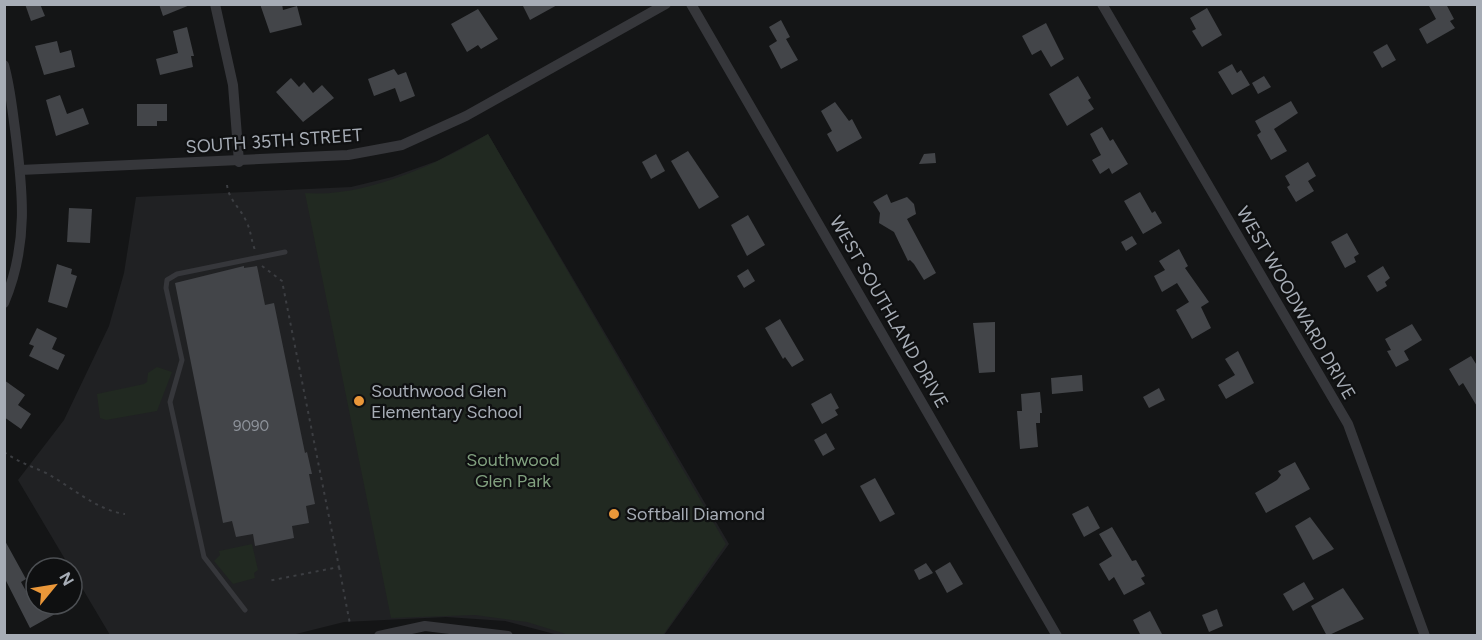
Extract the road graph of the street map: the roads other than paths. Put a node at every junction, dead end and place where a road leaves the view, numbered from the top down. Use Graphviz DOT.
graph roads {
  1 [pos="215,4"];
  2 [pos="666,4"];
  3 [pos="691,4"];
  4 [pos="1102,4"];
  5 [pos="4,65"];
  6 [pos="239,162"];
  7 [pos="20,170"];
  8 [pos="285,252"];
  9 [pos="4,303"];
  10 [pos="245,610"];
  11 [pos="378,636"];
  12 [pos="508,636"];
  13 [pos="1057,636"];
  14 [pos="1425,636"];
  1 -- 6 [label="street"];
  2 -- 6 [label="street, SOUTH 35TH STREET"];
  3 -- 13 [label="street, WEST SOUTHLAND DRIVE"];
  4 -- 14 [label="street, WEST WOODWARD DRIVE"];
  5 -- 7 [label="street"];
  6 -- 7 [label="street, SOUTH 35TH STREET"];
  7 -- 9 [label="street"];
  8 -- 10 [label="lane"];
  11 -- 12 [label="street"];
}
